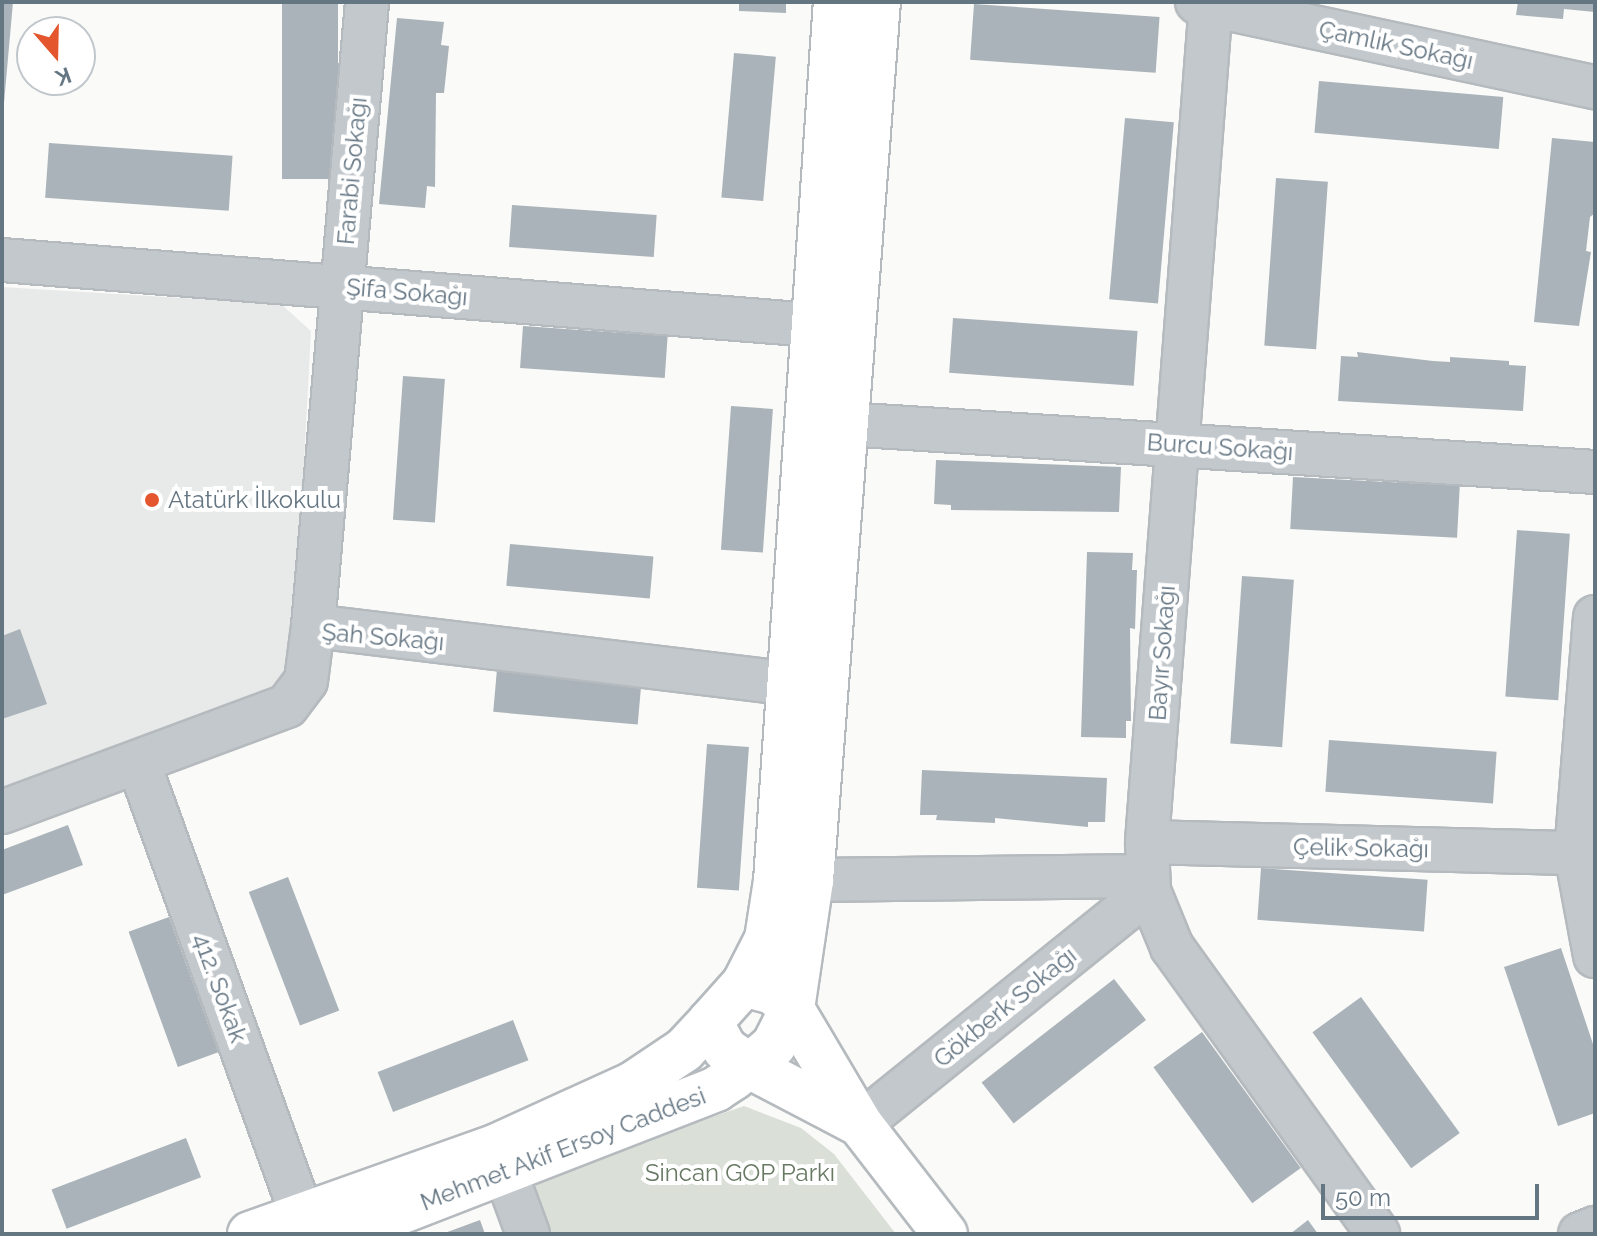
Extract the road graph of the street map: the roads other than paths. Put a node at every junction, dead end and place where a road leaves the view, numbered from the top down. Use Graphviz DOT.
graph roads {
  1 [pos="367,2"];
  2 [pos="836,2"];
  3 [pos="878,2"];
  4 [pos="1206,3"];
  5 [pos="1595,87"];
  6 [pos="2,260"];
  7 [pos="342,287"];
  8 [pos="812,325"];
  9 [pos="845,424"];
  10 [pos="1178,445"];
  11 [pos="1595,472"];
  12 [pos="1595,617"];
  13 [pos="313,626"];
  14 [pos="789,684"];
  15 [pos="138,762"];
  16 [pos="2,812"];
  17 [pos="1576,853"];
  18 [pos="1147,870"];
  19 [pos="811,880"];
  20 [pos="1595,956"];
  21 [pos="744,984"];
  22 [pos="792,1009"];
  23 [pos="710,1022"];
  24 [pos="749,1066"];
  25 [pos="860,1124"];
  26 [pos="506,1174"];
  27 [pos="302,1215"];
  28 [pos="1595,1228"];
  29 [pos="250,1234"];
  30 [pos="343,1234"];
  31 [pos="528,1234"];
  32 [pos="945,1234"];
  33 [pos="1378,1234"];
  34 [pos="1580,1234"];
  1 -- 7 [label="street, Farabi Sokağı"];
  2 -- 8 [label="main road"];
  3 -- 9 [label="main road"];
  4 -- 5 [label="street, Çamlık Sokağı"];
  4 -- 10 [label="street, Bayır Sokağı"];
  6 -- 7 [label="street, Şifa Sokağı"];
  7 -- 8 [label="street, Şifa Sokağı"];
  7 -- 13 [label="street, Farabi Sokağı"];
  8 -- 14 [label="main road"];
  9 -- 10 [label="street, Burcu Sokağı"];
  9 -- 19 [label="main road"];
  10 -- 11 [label="street, Burcu Sokağı"];
  10 -- 18 [label="street, Bayır Sokağı"];
  12 -- 17 [label="street"];
  13 -- 14 [label="street, Şah Sokağı"];
  13 -- 15 [label="street, Şah Sokağı"];
  14 -- 21 [label="main road"];
  15 -- 16 [label="street, Şah Sokağı"];
  15 -- 27 [label="street, 412. Sokak"];
  17 -- 18 [label="street, Çelik Sokağı"];
  17 -- 20 [label="street"];
  18 -- 19 [label="street, Çelik Sokağı"];
  18 -- 25 [label="street, Gökberk Sokağı"];
  18 -- 33 [label="street, Bayır Sokağı"];
  19 -- 22 [label="main road"];
  21 -- 22 [label="main road"];
  21 -- 23 [label="main road"];
  22 -- 24 [label="main road"];
  22 -- 25 [label="main road"];
  23 -- 24 [label="main road"];
  23 -- 27 [label="main road, Mehmet Akif Ersoy Caddesi"];
  24 -- 25 [label="main road"];
  24 -- 26 [label="main road, Mehmet Akif Ersoy Caddesi"];
  25 -- 32 [label="main road"];
  26 -- 30 [label="main road, Mehmet Akif Ersoy Caddesi"];
  26 -- 31 [label="street"];
  27 -- 29 [label="main road, Mehmet Akif Ersoy Caddesi"];
  28 -- 34 [label="street"];
}
